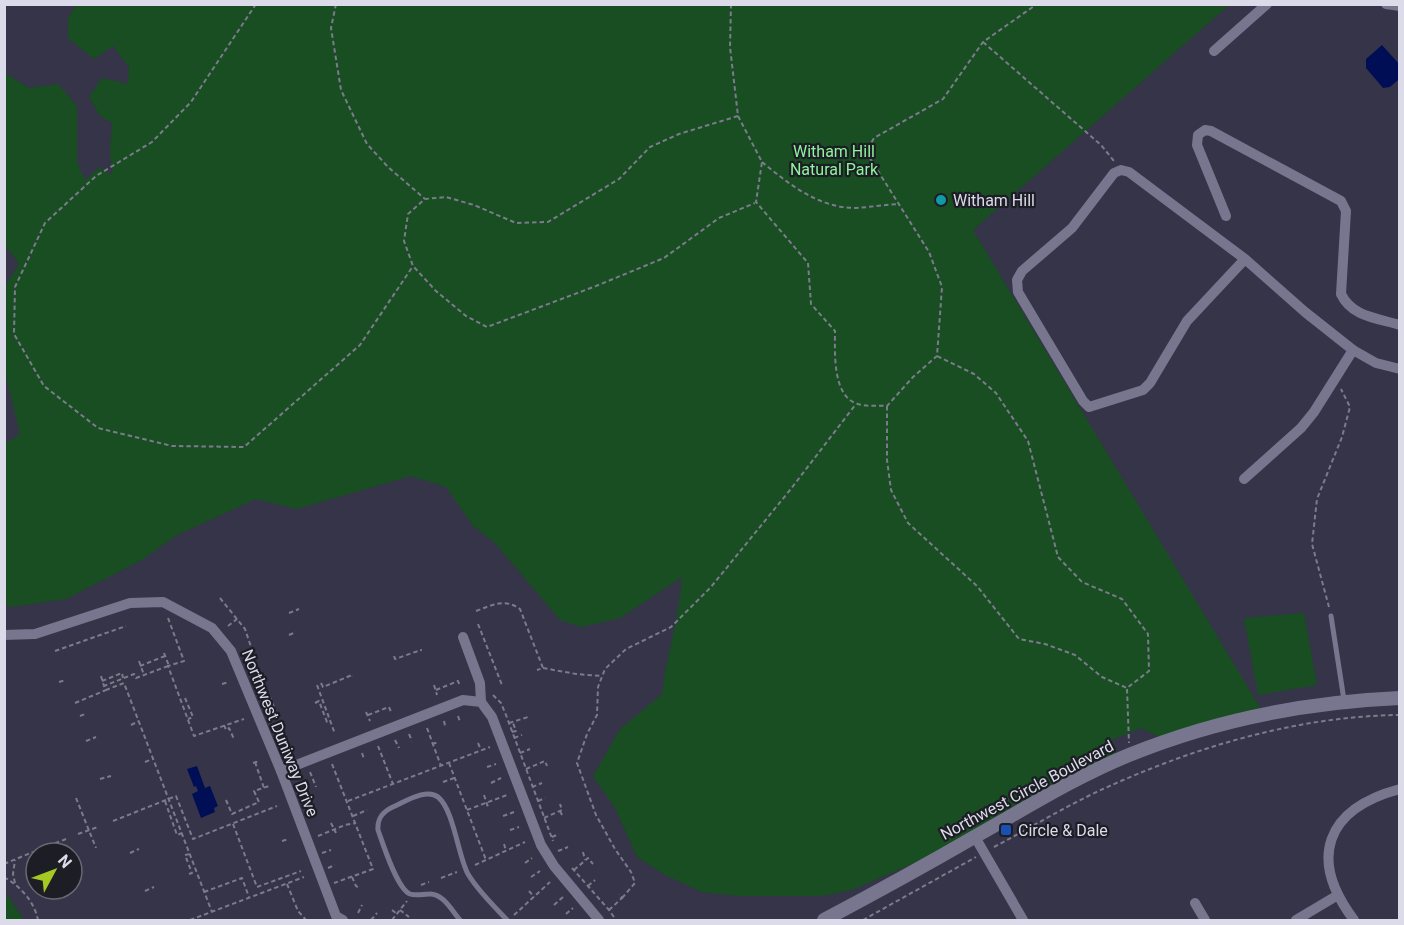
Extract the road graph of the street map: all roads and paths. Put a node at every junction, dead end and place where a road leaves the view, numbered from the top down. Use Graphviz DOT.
graph roads {
  1 [pos="256,4"];
  2 [pos="336,4"];
  3 [pos="731,4"];
  4 [pos="1037,4"];
  5 [pos="1267,4"];
  6 [pos="1386,4"];
  7 [pos="1400,6"];
  8 [pos="983,42"];
  9 [pos="1214,51"];
  10 [pos="738,116"];
  11 [pos="762,162"];
  12 [pos="1121,170"];
  13 [pos="425,199"];
  14 [pos="756,202"];
  15 [pos="898,204"];
  16 [pos="1226,216"];
  17 [pos="1245,259"];
  18 [pos="413,266"];
  19 [pos="1400,325"];
  20 [pos="1353,350"];
  21 [pos="937,357"];
  22 [pos="1400,369"];
  23 [pos="1336,377"];
  24 [pos="856,404"];
  25 [pos="887,405"];
  26 [pos="1244,479"];
  27 [pos="220,598"];
  28 [pos="299,609"];
  29 [pos="477,611"];
  30 [pos="289,613"];
  31 [pos="1331,616"];
  32 [pos="168,618"];
  33 [pos="237,619"];
  34 [pos="478,624"];
  35 [pos="126,626"];
  36 [pos="228,626"];
  37 [pos="528,629"];
  38 [pos="523,630"];
  39 [pos="296,632"];
  40 [pos="4,635"];
  41 [pos="289,635"];
  42 [pos="463,638"];
  43 [pos="55,651"];
  44 [pos="421,651"];
  45 [pos="246,652"];
  46 [pos="394,656"];
  47 [pos="139,661"];
  48 [pos="140,666"];
  49 [pos="168,666"];
  50 [pos="543,668"];
  51 [pos="537,670"];
  52 [pos="144,675"];
  53 [pos="101,676"];
  54 [pos="602,676"];
  55 [pos="352,677"];
  56 [pos="123,678"];
  57 [pos="66,680"];
  58 [pos="102,681"];
  59 [pos="59,682"];
  60 [pos="229,682"];
  61 [pos="321,683"];
  62 [pos="222,684"];
  63 [pos="503,684"];
  64 [pos="317,685"];
  65 [pos="434,685"];
  66 [pos="104,686"];
  67 [pos="460,686"];
  68 [pos="1127,688"];
  69 [pos="106,690"];
  70 [pos="435,690"];
  71 [pos="437,695"];
  72 [pos="493,695"];
  73 [pos="263,697"];
  74 [pos="1400,698"];
  75 [pos="180,700"];
  76 [pos="75,702"];
  77 [pos="481,702"];
  78 [pos="1344,702"];
  79 [pos="315,703"];
  80 [pos="391,712"];
  81 [pos="85,714"];
  82 [pos="1400,715"];
  83 [pos="80,716"];
  84 [pos="458,716"];
  85 [pos="528,717"];
  86 [pos="188,719"];
  87 [pos="244,719"];
  88 [pos="272,720"];
  89 [pos="330,720"];
  90 [pos="139,721"];
  91 [pos="370,721"];
  92 [pos="444,721"];
  93 [pos="460,722"];
  94 [pos="511,723"];
  95 [pos="131,724"];
  96 [pos="224,725"];
  97 [pos="445,726"];
  98 [pos="215,728"];
  99 [pos="427,728"];
  100 [pos="217,733"];
  101 [pos="202,734"];
  102 [pos="335,734"];
  103 [pos="409,734"];
  104 [pos="522,735"];
  105 [pos="96,737"];
  106 [pos="204,738"];
  107 [pos="514,738"];
  108 [pos="234,739"];
  109 [pos="395,740"];
  110 [pos="86,741"];
  111 [pos="412,741"];
  112 [pos="439,742"];
  113 [pos="478,743"];
  114 [pos="433,745"];
  115 [pos="378,746"];
  116 [pos="490,747"];
  117 [pos="399,748"];
  118 [pos="428,748"];
  119 [pos="530,749"];
  120 [pos="481,750"];
  121 [pos="362,753"];
  122 [pos="520,753"];
  123 [pos="1130,754"];
  124 [pos="153,759"];
  125 [pos="364,759"];
  126 [pos="267,760"];
  127 [pos="145,762"];
  128 [pos="449,763"];
  129 [pos="332,764"];
  130 [pos="390,764"];
  131 [pos="496,764"];
  132 [pos="386,765"];
  133 [pos="441,766"];
  134 [pos="548,766"];
  135 [pos="380,767"];
  136 [pos="487,767"];
  137 [pos="526,769"];
  138 [pos="281,771"];
  139 [pos="310,772"];
  140 [pos="111,776"];
  141 [pos="454,778"];
  142 [pos="501,778"];
  143 [pos="100,779"];
  144 [pos="443,782"];
  145 [pos="491,783"];
  146 [pos="542,783"];
  147 [pos="393,784"];
  148 [pos="276,785"];
  149 [pos="316,787"];
  150 [pos="532,787"];
  151 [pos="264,788"];
  152 [pos="1400,789"];
  153 [pos="484,795"];
  154 [pos="507,795"];
  155 [pos="76,798"];
  156 [pos="545,798"];
  157 [pos="169,799"];
  158 [pos="226,800"];
  159 [pos="165,801"];
  160 [pos="348,801"];
  161 [pos="538,801"];
  162 [pos="487,802"];
  163 [pos="560,804"];
  164 [pos="277,806"];
  165 [pos="488,807"];
  166 [pos="367,810"];
  167 [pos="466,810"];
  168 [pos="560,811"];
  169 [pos="514,812"];
  170 [pos="353,816"];
  171 [pos="502,816"];
  172 [pos="563,817"];
  173 [pos="544,818"];
  174 [pos="113,821"];
  175 [pos="331,823"];
  176 [pos="356,823"];
  177 [pos="233,824"];
  178 [pos="98,827"];
  179 [pos="519,827"];
  180 [pos="334,829"];
  181 [pos="89,830"];
  182 [pos="510,830"];
  183 [pos="182,833"];
  184 [pos="78,834"];
  185 [pos="336,834"];
  186 [pos="559,834"];
  187 [pos="316,837"];
  188 [pos="552,837"];
  189 [pos="975,837"];
  190 [pos="66,839"];
  191 [pos="289,839"];
  192 [pos="61,841"];
  193 [pos="282,842"];
  194 [pos="525,842"];
  195 [pos="504,844"];
  196 [pos="568,847"];
  197 [pos="96,848"];
  198 [pos="993,848"];
  199 [pos="140,849"];
  200 [pos="331,850"];
  201 [pos="505,851"];
  202 [pos="558,851"];
  203 [pos="582,852"];
  204 [pos="130,853"];
  205 [pos="322,853"];
  206 [pos="190,854"];
  207 [pos="24,856"];
  208 [pos="561,856"];
  209 [pos="508,858"];
  210 [pos="532,858"];
  211 [pos="974,858"];
  212 [pos="15,860"];
  213 [pos="486,860"];
  214 [pos="585,860"];
  215 [pos="525,863"];
  216 [pos="4,864"];
  217 [pos="593,864"];
  218 [pos="335,865"];
  219 [pos="475,865"];
  220 [pos="328,868"];
  221 [pos="301,871"];
  222 [pos="349,871"];
  223 [pos="460,871"];
  224 [pos="540,871"];
  225 [pos="196,872"];
  226 [pos="4,877"];
  227 [pos="304,877"];
  228 [pos="352,877"];
  229 [pos="531,877"];
  230 [pos="441,878"];
  231 [pos="595,880"];
  232 [pos="429,882"];
  233 [pos="550,882"];
  234 [pos="15,883"];
  235 [pos="287,884"];
  236 [pos="334,884"];
  237 [pos="588,886"];
  238 [pos="154,887"];
  239 [pos="417,887"];
  240 [pos="359,888"];
  241 [pos="145,891"];
  242 [pos="529,891"];
  243 [pos="204,892"];
  244 [pos="603,893"];
  245 [pos="619,894"];
  246 [pos="1338,895"];
  247 [pos="534,897"];
  248 [pos="563,897"];
  249 [pos="599,897"];
  250 [pos="249,898"];
  251 [pos="622,898"];
  252 [pos="408,900"];
  253 [pos="527,903"];
  254 [pos="1195,903"];
  255 [pos="554,904"];
  256 [pos="362,905"];
  257 [pos="531,908"];
  258 [pos="573,908"];
  259 [pos="392,910"];
  260 [pos="400,910"];
  261 [pos="609,910"];
  262 [pos="212,912"];
  263 [pos="377,913"];
  264 [pos="397,914"];
  265 [pos="566,914"];
  266 [pos="514,915"];
  267 [pos="409,917"];
  268 [pos="340,918"];
  269 [pos="38,921"];
  270 [pos="190,921"];
  271 [pos="306,921"];
  272 [pos="371,921"];
  273 [pos="392,921"];
  274 [pos="460,921"];
  275 [pos="507,921"];
  276 [pos="598,921"];
  277 [pos="616,921"];
  278 [pos="825,921"];
  279 [pos="863,921"];
  280 [pos="1023,921"];
  281 [pos="1205,921"];
  282 [pos="1296,921"];
  283 [pos="1354,921"];
  1 -- 18 [label="path"];
  2 -- 13 [label="path"];
  3 -- 10 [label="path"];
  4 -- 8 [label="path"];
  5 -- 9 [label="street"];
  6 -- 7 [label="street"];
  8 -- 12 [label="path"];
  8 -- 15 [label="path"];
  10 -- 11 [label="path"];
  10 -- 13 [label="path"];
  11 -- 14 [label="path"];
  11 -- 15 [label="path"];
  12 -- 17 [label="street"];
  12 -- 17 [label="street"];
  13 -- 18 [label="path"];
  14 -- 18 [label="path"];
  14 -- 24 [label="path"];
  15 -- 21 [label="path"];
  16 -- 19 [label="street"];
  17 -- 20 [label="street"];
  20 -- 22 [label="street"];
  20 -- 23 [label="street"];
  21 -- 25 [label="path"];
  21 -- 68 [label="path"];
  23 -- 26 [label="street"];
  23 -- 31 [label="path"];
  24 -- 25 [label="path"];
  24 -- 54 [label="path"];
  25 -- 68 [label="path"];
  27 -- 33 [label="path"];
  28 -- 30 [label="path"];
  29 -- 37 [label="path"];
  31 -- 78 [label="lane"];
  32 -- 49 [label="path"];
  33 -- 36 [label="path"];
  33 -- 45 [label="path"];
  34 -- 63 [label="path"];
  35 -- 43 [label="path"];
  37 -- 38 [label="path"];
  37 -- 50 [label="path"];
  39 -- 41 [label="path"];
  40 -- 138 [label="street, Northwest Duniway Drive"];
  42 -- 77 [label="street"];
  44 -- 46 [label="path"];
  47 -- 48 [label="path"];
  48 -- 49 [label="path"];
  48 -- 52 [label="path"];
  49 -- 52 [label="path"];
  49 -- 75 [label="path"];
  50 -- 51 [label="path"];
  50 -- 54 [label="path"];
  52 -- 56 [label="path"];
  53 -- 58 [label="path"];
  54 -- 251 [label="path"];
  55 -- 61 [label="path"];
  56 -- 58 [label="path"];
  56 -- 66 [label="path"];
  57 -- 59 [label="path"];
  58 -- 66 [label="path"];
  60 -- 62 [label="path"];
  64 -- 89 [label="path"];
  65 -- 70 [label="path"];
  66 -- 69 [label="path"];
  67 -- 70 [label="path"];
  68 -- 123 [label="path"];
  69 -- 76 [label="path"];
  69 -- 90 [label="path"];
  70 -- 71 [label="path"];
  72 -- 94 [label="path"];
  73 -- 88 [label="path"];
  74 -- 78 [label="main road, Northwest Circle Boulevard"];
  75 -- 86 [label="path"];
  75 -- 86 [label="path"];
  77 -- 138 [label="street"];
  77 -- 276 [label="street"];
  78 -- 123 [label="main road, Northwest Circle Boulevard"];
  79 -- 89 [label="path"];
  80 -- 91 [label="path"];
  81 -- 83 [label="path"];
  82 -- 198 [label="path"];
  84 -- 93 [label="path"];
  85 -- 94 [label="path"];
  86 -- 101 [label="path"];
  87 -- 96 [label="path"];
  89 -- 102 [label="path"];
  90 -- 95 [label="path"];
  90 -- 124 [label="path"];
  92 -- 97 [label="path"];
  94 -- 107 [label="path"];
  96 -- 98 [label="path"];
  96 -- 108 [label="path"];
  98 -- 100 [label="path"];
  98 -- 101 [label="path"];
  99 -- 114 [label="path"];
  101 -- 106 [label="path"];
  103 -- 111 [label="path"];
  104 -- 107 [label="path"];
  105 -- 110 [label="path"];
  107 -- 122 [label="path"];
  109 -- 117 [label="path"];
  112 -- 114 [label="path"];
  113 -- 120 [label="path"];
  114 -- 118 [label="path"];
  114 -- 133 [label="path"];
  115 -- 132 [label="path"];
  116 -- 120 [label="path"];
  119 -- 122 [label="path"];
  120 -- 128 [label="path"];
  121 -- 125 [label="path"];
  122 -- 137 [label="path"];
  123 -- 189 [label="main road, Northwest Circle Boulevard"];
  124 -- 127 [label="path"];
  124 -- 157 [label="path"];
  126 -- 151 [label="path"];
  128 -- 133 [label="path"];
  128 -- 141 [label="path"];
  129 -- 160 [label="path"];
  130 -- 132 [label="path"];
  131 -- 136 [label="path"];
  132 -- 135 [label="path"];
  132 -- 147 [label="path"];
  133 -- 147 [label="path"];
  134 -- 137 [label="path"];
  137 -- 150 [label="path"];
  138 -- 268 [label="street, Northwest Duniway Drive"];
  139 -- 149 [label="path"];
  140 -- 143 [label="path"];
  141 -- 144 [label="path"];
  141 -- 167 [label="path"];
  142 -- 145 [label="path"];
  146 -- 150 [label="path"];
  147 -- 160 [label="path"];
  148 -- 151 [label="path"];
  150 -- 161 [label="path"];
  151 -- 158 [label="path"];
  152 -- 246 [label="street"];
  153 -- 162 [label="path"];
  154 -- 162 [label="path"];
  155 -- 181 [label="path"];
  156 -- 161 [label="path"];
  157 -- 159 [label="path"];
  157 -- 177 [label="path"];
  157 -- 183 [label="path"];
  159 -- 174 [label="path"];
  159 -- 183 [label="path"];
  160 -- 170 [label="path"];
  161 -- 173 [label="path"];
  162 -- 165 [label="path"];
  162 -- 167 [label="path"];
  163 -- 168 [label="path"];
  164 -- 177 [label="path"];
  166 -- 170 [label="path"];
  167 -- 213 [label="path"];
  168 -- 172 [label="path"];
  168 -- 173 [label="path"];
  169 -- 171 [label="path"];
  170 -- 176 [label="path"];
  173 -- 188 [label="path"];
  175 -- 180 [label="path"];
  176 -- 180 [label="path"];
  176 -- 228 [label="path"];
  177 -- 221 [label="path"];
  178 -- 181 [label="path"];
  179 -- 182 [label="path"];
  180 -- 185 [label="path"];
  180 -- 187 [label="path"];
  181 -- 184 [label="path"];
  181 -- 197 [label="path"];
  183 -- 206 [label="path"];
  186 -- 188 [label="path"];
  188 -- 202 [label="path"];
  189 -- 278 [label="main road, Northwest Circle Boulevard"];
  189 -- 280 [label="street"];
  190 -- 192 [label="path"];
  191 -- 193 [label="path"];
  194 -- 201 [label="path"];
  195 -- 201 [label="path"];
  196 -- 202 [label="path"];
  199 -- 204 [label="path"];
  200 -- 205 [label="path"];
  201 -- 209 [label="path"];
  201 -- 213 [label="path"];
  202 -- 208 [label="path"];
  203 -- 214 [label="path"];
  206 -- 225 [label="path"];
  206 -- 225 [label="path"];
  207 -- 212 [label="path"];
  210 -- 215 [label="path"];
  211 -- 279 [label="path"];
  212 -- 216 [label="path"];
  212 -- 234 [label="path"];
  213 -- 219 [label="path"];
  214 -- 217 [label="path"];
  214 -- 237 [label="path"];
  218 -- 220 [label="path"];
  222 -- 228 [label="path"];
  223 -- 230 [label="path"];
  224 -- 229 [label="path"];
  225 -- 243 [label="path"];
  226 -- 234 [label="path"];
  227 -- 235 [label="path"];
  228 -- 236 [label="path"];
  228 -- 240 [label="path"];
  231 -- 237 [label="path"];
  232 -- 239 [label="path"];
  233 -- 247 [label="path"];
  234 -- 269 [label="path"];
  235 -- 250 [label="path"];
  235 -- 271 [label="path"];
  237 -- 249 [label="path"];
  238 -- 241 [label="path"];
  242 -- 247 [label="path"];
  243 -- 250 [label="path"];
  243 -- 262 [label="path"];
  244 -- 249 [label="path"];
  245 -- 251 [label="path"];
  246 -- 282 [label="street"];
  246 -- 283 [label="street"];
  247 -- 253 [label="path"];
  248 -- 255 [label="path"];
  249 -- 261 [label="path"];
  250 -- 262 [label="path"];
  251 -- 261 [label="path"];
  252 -- 260 [label="path"];
  253 -- 257 [label="path"];
  253 -- 266 [label="path"];
  254 -- 281 [label="street"];
  256 -- 268 [label="path"];
  258 -- 265 [label="path"];
  259 -- 264 [label="path"];
  260 -- 264 [label="path"];
  260 -- 267 [label="path"];
  261 -- 277 [label="path"];
  262 -- 270 [label="path"];
  263 -- 272 [label="path"];
  264 -- 273 [label="path"];
  274 -- 275 [label="lane"];
}
